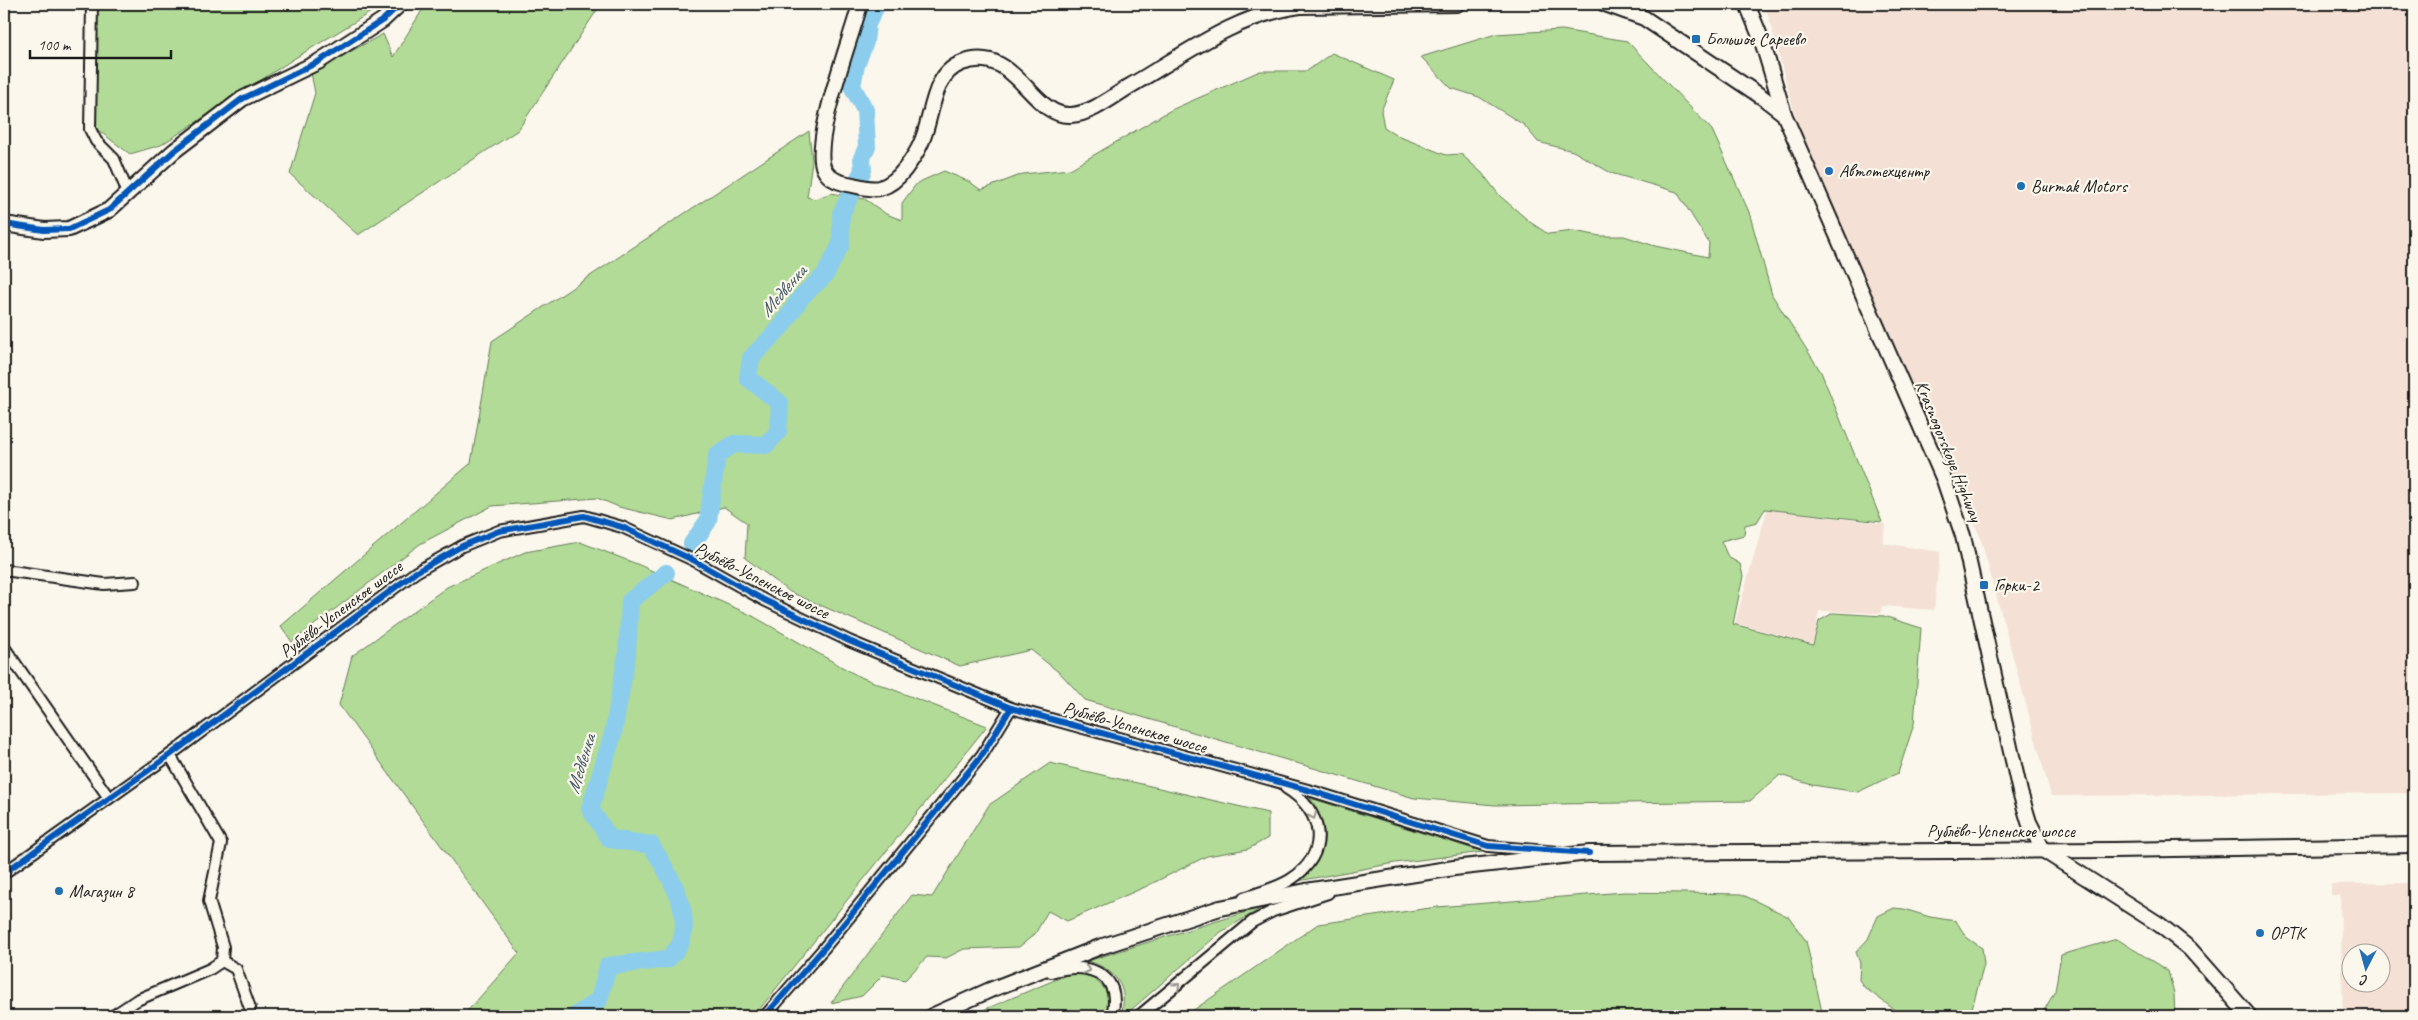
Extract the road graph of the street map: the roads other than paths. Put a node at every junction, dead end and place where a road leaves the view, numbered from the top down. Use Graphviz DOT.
graph roads {
  1 [pos="92,4"];
  2 [pos="400,4"];
  3 [pos="860,4"];
  4 [pos="1457,4"];
  5 [pos="1605,4"];
  6 [pos="1748,4"];
  7 [pos="1784,114"];
  8 [pos="128,193"];
  9 [pos="4,224"];
  10 [pos="4,570"];
  11 [pos="135,582"];
  12 [pos="4,647"];
  13 [pos="1011,708"];
  14 [pos="170,755"];
  15 [pos="1279,783"];
  16 [pos="109,798"];
  17 [pos="2414,845"];
  18 [pos="2043,850"];
  19 [pos="1589,853"];
  20 [pos="4,873"];
  21 [pos="1382,879"];
  22 [pos="1220,908"];
  23 [pos="222,961"];
  24 [pos="990,990"];
  25 [pos="250,1008"];
  26 [pos="113,1016"];
  27 [pos="765,1016"];
  28 [pos="932,1016"];
  29 [pos="1112,1016"];
  30 [pos="1139,1016"];
  31 [pos="2249,1016"];
  1 -- 8 [label="street"];
  2 -- 8 [label="main road"];
  3 -- 4 [label="main road"];
  5 -- 7 [label="main road, Krasnogorskoye Highway"];
  6 -- 7 [label="main road"];
  7 -- 18 [label="main road, Krasnogorskoye Highway"];
  8 -- 9 [label="main road"];
  10 -- 11 [label="street"];
  12 -- 16 [label="street"];
  13 -- 14 [label="street, Рублёво-Успенское шоссе"];
  13 -- 15 [label="street, Рублёво-Успенское шоссе"];
  13 -- 27 [label="street"];
  14 -- 16 [label="street, Рублёво-Успенское шоссе"];
  14 -- 23 [label="street"];
  15 -- 19 [label="street, Рублёво-Успенское шоссе"];
  15 -- 22 [label="street, one-way"];
  16 -- 20 [label="street, Рублёво-Успенское шоссе"];
  17 -- 18 [label="main road, Рублёво-Успенское шоссе"];
  18 -- 19 [label="main road, Рублёво-Успенское шоссе"];
  18 -- 31 [label="main road"];
  19 -- 21 [label="main road, Рублёво-Успенское шоссе"];
  21 -- 22 [label="main road, Рублёво-Успенское шоссе"];
  30 -- 21 [label="street, one-way"];
  22 -- 24 [label="main road, Рублёво-Успенское шоссе"];
  23 -- 25 [label="street"];
  23 -- 26 [label="street"];
  24 -- 28 [label="main road, Рублёво-Успенское шоссе"];
  24 -- 29 [label="street, one-way"];
}
